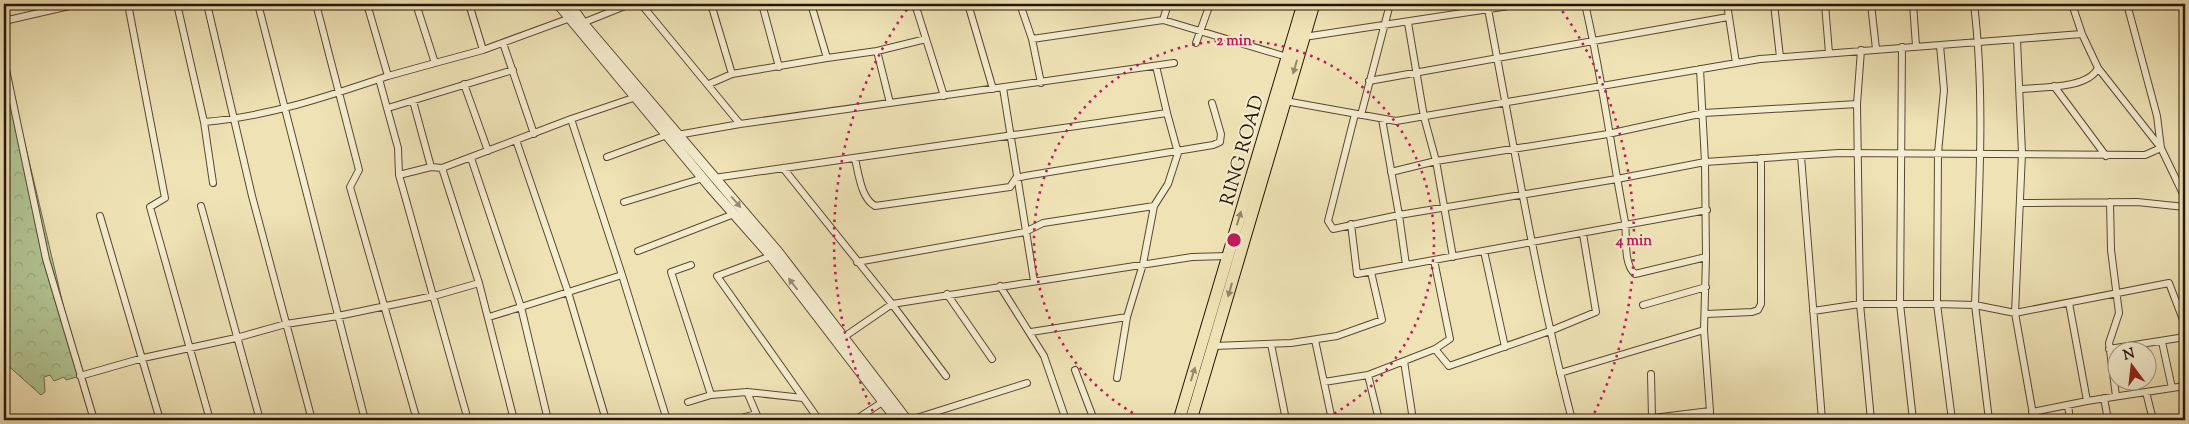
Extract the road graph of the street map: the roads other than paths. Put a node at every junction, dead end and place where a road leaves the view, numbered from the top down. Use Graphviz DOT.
graph roads {
  1 [pos="78,4"];
  2 [pos="128,4"];
  3 [pos="177,4"];
  4 [pos="208,4"];
  5 [pos="258,4"];
  6 [pos="316,4"];
  7 [pos="367,4"];
  8 [pos="416,4"];
  9 [pos="470,4"];
  10 [pos="558,4"];
  11 [pos="570,4"];
  12 [pos="630,4"];
  13 [pos="641,4"];
  14 [pos="711,4"];
  15 [pos="762,4"];
  16 [pos="811,4"];
  17 [pos="915,4"];
  18 [pos="968,4"];
  19 [pos="1020,4"];
  20 [pos="1168,4"];
  21 [pos="1210,4"];
  22 [pos="1303,4"];
  23 [pos="1314,4"];
  24 [pos="1390,4"];
  25 [pos="1522,4"];
  26 [pos="1585,4"];
  27 [pos="1727,4"];
  28 [pos="1774,4"];
  29 [pos="1825,4"];
  30 [pos="1871,4"];
  31 [pos="1913,4"];
  32 [pos="1941,4"];
  33 [pos="1974,4"];
  34 [pos="2072,4"];
  35 [pos="2127,4"];
  36 [pos="1488,10"];
  37 [pos="1728,17"];
  38 [pos="577,20"];
  39 [pos="1164,20"];
  40 [pos="4,21"];
  41 [pos="1408,23"];
  42 [pos="1384,27"];
  43 [pos="1201,30"];
  44 [pos="2082,34"];
  45 [pos="1298,38"];
  46 [pos="926,39"];
  47 [pos="1032,39"];
  48 [pos="1594,40"];
  49 [pos="2018,40"];
  50 [pos="1978,42"];
  51 [pos="503,43"];
  52 [pos="1196,44"];
  53 [pos="1940,45"];
  54 [pos="1916,46"];
  55 [pos="1902,47"];
  56 [pos="1876,49"];
  57 [pos="483,50"];
  58 [pos="1862,50"];
  59 [pos="877,51"];
  60 [pos="1829,53"];
  61 [pos="1287,57"];
  62 [pos="1780,57"];
  63 [pos="827,58"];
  64 [pos="1497,58"];
  65 [pos="4,60"];
  66 [pos="435,63"];
  67 [pos="1174,63"];
  68 [pos="1736,63"];
  69 [pos="1156,66"];
  70 [pos="779,67"];
  71 [pos="2098,68"];
  72 [pos="1700,69"];
  73 [pos="513,70"];
  74 [pos="1418,73"];
  75 [pos="732,74"];
  76 [pos="388,76"];
  77 [pos="379,79"];
  78 [pos="1370,81"];
  79 [pos="1040,83"];
  80 [pos="464,84"];
  81 [pos="709,84"];
  82 [pos="1603,86"];
  83 [pos="2054,86"];
  84 [pos="1003,88"];
  85 [pos="993,89"];
  86 [pos="2020,89"];
  87 [pos="339,92"];
  88 [pos="944,96"];
  89 [pos="636,97"];
  90 [pos="413,101"];
  91 [pos="1285,101"];
  92 [pos="890,103"];
  93 [pos="1212,103"];
  94 [pos="1505,103"];
  95 [pos="1857,104"];
  96 [pos="284,108"];
  97 [pos="388,108"];
  98 [pos="1167,113"];
  99 [pos="1704,113"];
  100 [pos="1358,114"];
  101 [pos="1424,117"];
  102 [pos="658,118"];
  103 [pos="571,119"];
  104 [pos="1382,119"];
  105 [pos="234,120"];
  106 [pos="204,122"];
  107 [pos="740,124"];
  108 [pos="534,134"];
  109 [pos="1608,134"];
  110 [pos="667,135"];
  111 [pos="677,135"];
  112 [pos="1010,137"];
  113 [pos="516,140"];
  114 [pos="2161,148"];
  115 [pos="1514,149"];
  116 [pos="488,152"];
  117 [pos="1178,153"];
  118 [pos="1858,153"];
  119 [pos="1900,153"];
  120 [pos="1938,153"];
  121 [pos="1980,153"];
  122 [pos="2022,153"];
  123 [pos="1801,156"];
  124 [pos="2106,156"];
  125 [pos="606,157"];
  126 [pos="471,158"];
  127 [pos="1761,158"];
  128 [pos="855,159"];
  129 [pos="1436,161"];
  130 [pos="1706,162"];
  131 [pos="431,167"];
  132 [pos="442,168"];
  133 [pos="783,168"];
  134 [pos="1392,172"];
  135 [pos="399,175"];
  136 [pos="703,178"];
  137 [pos="714,178"];
  138 [pos="1016,178"];
  139 [pos="1617,179"];
  140 [pos="213,182"];
  141 [pos="1522,193"];
  142 [pos="2185,198"];
  143 [pos="624,202"];
  144 [pos="2110,202"];
  145 [pos="2020,203"];
  146 [pos="201,206"];
  147 [pos="1154,206"];
  148 [pos="1444,207"];
  149 [pos="2185,207"];
  150 [pos="1707,210"];
  151 [pos="734,214"];
  152 [pos="1399,215"];
  153 [pos="100,216"];
  154 [pos="1351,224"];
  155 [pos="1626,226"];
  156 [pos="1025,232"];
  157 [pos="1583,234"];
  158 [pos="1531,242"];
  159 [pos="638,251"];
  160 [pos="1484,251"];
  161 [pos="771,256"];
  162 [pos="1228,256"];
  163 [pos="1453,257"];
  164 [pos="1706,257"];
  165 [pos="1434,260"];
  166 [pos="857,262"];
  167 [pos="1143,264"];
  168 [pos="1406,265"];
  169 [pos="691,266"];
  170 [pos="1371,272"];
  171 [pos="622,275"];
  172 [pos="1034,281"];
  173 [pos="479,283"];
  174 [pos="1000,286"];
  175 [pos="1706,287"];
  176 [pos="568,292"];
  177 [pos="947,294"];
  178 [pos="2116,294"];
  179 [pos="434,296"];
  180 [pos="2069,303"];
  181 [pos="892,304"];
  182 [pos="1860,304"];
  183 [pos="1900,304"];
  184 [pos="1938,304"];
  185 [pos="1643,305"];
  186 [pos="1975,305"];
  187 [pos="385,306"];
  188 [pos="520,307"];
  189 [pos="1813,311"];
  190 [pos="2015,313"];
  191 [pos="1706,314"];
  192 [pos="338,316"];
  193 [pos="1126,316"];
  194 [pos="489,317"];
  195 [pos="286,324"];
  196 [pos="2185,325"];
  197 [pos="1704,330"];
  198 [pos="1550,331"];
  199 [pos="1030,332"];
  200 [pos="844,337"];
  201 [pos="2185,337"];
  202 [pos="236,338"];
  203 [pos="1315,340"];
  204 [pos="2109,342"];
  205 [pos="2162,342"];
  206 [pos="2156,343"];
  207 [pos="1271,344"];
  208 [pos="1214,346"];
  209 [pos="1505,347"];
  210 [pos="1435,349"];
  211 [pos="189,350"];
  212 [pos="143,358"];
  213 [pos="992,359"];
  214 [pos="1404,361"];
  215 [pos="1075,370"];
  216 [pos="1560,373"];
  217 [pos="1651,374"];
  218 [pos="1368,375"];
  219 [pos="80,376"];
  220 [pos="946,376"];
  221 [pos="1116,378"];
  222 [pos="1324,382"];
  223 [pos="1027,383"];
  224 [pos="2185,386"];
  225 [pos="2172,388"];
  226 [pos="2156,390"];
  227 [pos="747,392"];
  228 [pos="2115,392"];
  229 [pos="2146,392"];
  230 [pos="710,395"];
  231 [pos="2116,396"];
  232 [pos="803,398"];
  233 [pos="2104,398"];
  234 [pos="884,401"];
  235 [pos="2087,401"];
  236 [pos="688,402"];
  237 [pos="2068,405"];
  238 [pos="1710,412"];
  239 [pos="2032,412"];
  240 [pos="758,417"];
  241 [pos="1652,418"];
  242 [pos="1667,418"];
  243 [pos="94,420"];
  244 [pos="160,420"];
  245 [pos="210,420"];
  246 [pos="260,420"];
  247 [pos="312,420"];
  248 [pos="365,420"];
  249 [pos="417,420"];
  250 [pos="468,420"];
  251 [pos="514,420"];
  252 [pos="548,420"];
  253 [pos="606,420"];
  254 [pos="667,420"];
  255 [pos="734,420"];
  256 [pos="818,420"];
  257 [pos="855,420"];
  258 [pos="897,420"];
  259 [pos="909,420"];
  260 [pos="1066,420"];
  261 [pos="1094,420"];
  262 [pos="1179,420"];
  263 [pos="1191,420"];
  264 [pos="1286,420"];
  265 [pos="1332,420"];
  266 [pos="1379,420"];
  267 [pos="1414,420"];
  268 [pos="1572,420"];
  269 [pos="1637,420"];
  270 [pos="1710,420"];
  271 [pos="1822,420"];
  272 [pos="1871,420"];
  273 [pos="1913,420"];
  274 [pos="1952,420"];
  275 [pos="1989,420"];
  276 [pos="2034,420"];
  277 [pos="2070,420"];
  278 [pos="2108,420"];
  279 [pos="2153,420"];
  1 -- 40 [label="street"];
  2 -- 211 [label="street"];
  3 -- 106 [label="street"];
  4 -- 105 [label="street"];
  5 -- 96 [label="street"];
  6 -- 87 [label="street"];
  7 -- 76 [label="street"];
  8 -- 66 [label="street"];
  9 -- 57 [label="street"];
  10 -- 38 [label="street"];
  11 -- 38 [label="street"];
  12 -- 38 [label="street"];
  13 -- 81 [label="street"];
  14 -- 75 [label="street"];
  15 -- 70 [label="street"];
  16 -- 63 [label="street"];
  17 -- 46 [label="street"];
  18 -- 85 [label="street"];
  19 -- 47 [label="street"];
  20 -- 39 [label="street"];
  21 -- 43 [label="street"];
  22 -- 45 [label="highway, RING ROAD"];
  23 -- 45 [label="highway, RING ROAD"];
  24 -- 42 [label="street"];
  25 -- 36 [label="street"];
  26 -- 48 [label="street"];
  27 -- 37 [label="street"];
  28 -- 62 [label="street"];
  29 -- 60 [label="street"];
  30 -- 56 [label="street"];
  31 -- 32 [label="street"];
  31 -- 54 [label="street"];
  33 -- 50 [label="street"];
  34 -- 44 [label="street"];
  35 -- 114 [label="street"];
  36 -- 41 [label="street"];
  36 -- 64 [label="street"];
  37 -- 48 [label="street"];
  37 -- 68 [label="street"];
  38 -- 51 [label="street"];
  38 -- 89 [label="street"];
  38 -- 102 [label="street"];
  39 -- 43 [label="street"];
  39 -- 47 [label="street"];
  41 -- 42 [label="street"];
  41 -- 74 [label="street"];
  42 -- 45 [label="street"];
  42 -- 78 [label="street"];
  43 -- 52 [label="street"];
  43 -- 61 [label="street"];
  44 -- 49 [label="street"];
  44 -- 71 [label="street"];
  45 -- 61 [label="highway, RING ROAD"];
  45 -- 91 [label="highway, RING ROAD, one-way"];
  46 -- 59 [label="street"];
  46 -- 88 [label="street"];
  47 -- 79 [label="street"];
  48 -- 64 [label="street"];
  48 -- 82 [label="street"];
  49 -- 50 [label="street"];
  49 -- 86 [label="street"];
  50 -- 53 [label="street"];
  50 -- 121 [label="street"];
  51 -- 57 [label="street"];
  51 -- 73 [label="street"];
  53 -- 54 [label="street"];
  53 -- 120 [label="street"];
  54 -- 55 [label="street"];
  55 -- 56 [label="street"];
  55 -- 119 [label="street"];
  56 -- 58 [label="street"];
  57 -- 66 [label="street"];
  58 -- 60 [label="street"];
  58 -- 95 [label="street"];
  59 -- 63 [label="street"];
  59 -- 92 [label="street"];
  60 -- 62 [label="street"];
  162 -- 61 [label="highway, RING ROAD, one-way"];
  62 -- 68 [label="street"];
  63 -- 70 [label="street"];
  64 -- 74 [label="street"];
  64 -- 94 [label="street"];
  65 -- 219 [label="street"];
  66 -- 76 [label="street"];
  67 -- 69 [label="street"];
  68 -- 72 [label="street"];
  69 -- 79 [label="street"];
  69 -- 98 [label="street"];
  70 -- 75 [label="street"];
  71 -- 83 [label="street"];
  71 -- 114 [label="street"];
  72 -- 82 [label="street"];
  72 -- 99 [label="street"];
  73 -- 80 [label="street"];
  73 -- 108 [label="street"];
  74 -- 78 [label="street"];
  74 -- 101 [label="street"];
  75 -- 81 [label="street"];
  76 -- 77 [label="street"];
  77 -- 87 [label="street"];
  77 -- 97 [label="street"];
  78 -- 100 [label="street"];
  79 -- 84 [label="street"];
  80 -- 90 [label="street"];
  80 -- 116 [label="street"];
  81 -- 107 [label="street"];
  82 -- 94 [label="street"];
  82 -- 109 [label="street"];
  83 -- 86 [label="street"];
  83 -- 124 [label="street"];
  84 -- 85 [label="street"];
  84 -- 112 [label="street"];
  85 -- 88 [label="street"];
  86 -- 122 [label="street"];
  87 -- 96 [label="street"];
  87 -- 187 [label="street"];
  88 -- 92 [label="street"];
  89 -- 102 [label="street"];
  89 -- 103 [label="street"];
  90 -- 97 [label="street"];
  90 -- 131 [label="street"];
  91 -- 100 [label="street"];
  91 -- 208 [label="highway, RING ROAD, one-way"];
  92 -- 107 [label="street"];
  93 -- 117 [label="street"];
  94 -- 101 [label="street"];
  94 -- 115 [label="street"];
  95 -- 99 [label="street"];
  95 -- 118 [label="street"];
  96 -- 105 [label="street"];
  96 -- 192 [label="street"];
  97 -- 135 [label="street"];
  98 -- 112 [label="street"];
  98 -- 117 [label="street"];
  99 -- 109 [label="street"];
  99 -- 130 [label="street"];
  100 -- 104 [label="street"];
  100 -- 154 [label="street"];
  101 -- 104 [label="street"];
  101 -- 129 [label="street"];
  102 -- 110 [label="street"];
  102 -- 111 [label="street"];
  103 -- 108 [label="street"];
  103 -- 171 [label="street"];
  104 -- 134 [label="street"];
  105 -- 106 [label="street"];
  105 -- 195 [label="street"];
  106 -- 140 [label="street"];
  107 -- 111 [label="street"];
  108 -- 113 [label="street"];
  109 -- 115 [label="street"];
  109 -- 139 [label="street"];
  110 -- 125 [label="street"];
  110 -- 136 [label="street"];
  111 -- 137 [label="street"];
  112 -- 128 [label="street"];
  112 -- 138 [label="street"];
  113 -- 116 [label="street"];
  113 -- 176 [label="street"];
  114 -- 124 [label="street"];
  114 -- 142 [label="street"];
  115 -- 129 [label="street"];
  115 -- 141 [label="street"];
  116 -- 126 [label="street"];
  117 -- 138 [label="street"];
  117 -- 147 [label="street"];
  118 -- 119 [label="street"];
  118 -- 123 [label="street"];
  118 -- 182 [label="street"];
  119 -- 120 [label="street"];
  119 -- 183 [label="street"];
  120 -- 121 [label="street"];
  120 -- 184 [label="street"];
  121 -- 122 [label="street"];
  121 -- 186 [label="street"];
  122 -- 124 [label="street"];
  122 -- 145 [label="street"];
  123 -- 127 [label="street"];
  123 -- 189 [label="street"];
  126 -- 132 [label="street"];
  126 -- 188 [label="street"];
  127 -- 130 [label="street"];
  127 -- 191 [label="street"];
  128 -- 133 [label="street"];
  128 -- 138 [label="street"];
  129 -- 134 [label="street"];
  129 -- 148 [label="street"];
  130 -- 139 [label="street"];
  130 -- 150 [label="street"];
  131 -- 132 [label="street"];
  131 -- 135 [label="street"];
  132 -- 173 [label="street"];
  133 -- 137 [label="street"];
  133 -- 166 [label="street"];
  134 -- 152 [label="street"];
  135 -- 179 [label="street"];
  136 -- 143 [label="street"];
  136 -- 151 [label="street"];
  137 -- 200 [label="street, one-way"];
  138 -- 156 [label="street"];
  139 -- 141 [label="street"];
  139 -- 155 [label="street"];
  141 -- 148 [label="street"];
  141 -- 158 [label="street"];
  144 -- 145 [label="street"];
  144 -- 149 [label="street"];
  144 -- 178 [label="street"];
  145 -- 190 [label="street"];
  146 -- 202 [label="street"];
  147 -- 156 [label="street"];
  147 -- 167 [label="street"];
  148 -- 152 [label="street"];
  148 -- 163 [label="street"];
  150 -- 155 [label="street"];
  150 -- 164 [label="street"];
  151 -- 159 [label="street"];
  151 -- 161 [label="street"];
  152 -- 154 [label="street"];
  152 -- 168 [label="street"];
  153 -- 212 [label="street"];
  154 -- 170 [label="street"];
  155 -- 157 [label="street"];
  155 -- 164 [label="street"];
  156 -- 166 [label="street"];
  156 -- 172 [label="street"];
  157 -- 158 [label="street"];
  157 -- 198 [label="street"];
  158 -- 160 [label="street"];
  158 -- 198 [label="street"];
  160 -- 163 [label="street"];
  160 -- 209 [label="street"];
  161 -- 232 [label="street"];
  234 -- 161 [label="street, one-way"];
  162 -- 167 [label="street"];
  262 -- 162 [label="highway, RING ROAD, one-way"];
  163 -- 165 [label="street"];
  164 -- 175 [label="street"];
  165 -- 168 [label="street"];
  165 -- 210 [label="street"];
  166 -- 181 [label="street"];
  167 -- 172 [label="street"];
  167 -- 193 [label="street"];
  168 -- 170 [label="street"];
  169 -- 230 [label="street"];
  170 -- 203 [label="street"];
  171 -- 176 [label="street"];
  171 -- 254 [label="street"];
  172 -- 174 [label="street"];
  173 -- 179 [label="street"];
  173 -- 194 [label="street"];
  174 -- 177 [label="street"];
  174 -- 199 [label="street"];
  175 -- 185 [label="street"];
  175 -- 191 [label="street"];
  176 -- 188 [label="street"];
  176 -- 253 [label="street"];
  177 -- 181 [label="street"];
  177 -- 213 [label="street"];
  178 -- 180 [label="street"];
  178 -- 196 [label="street"];
  178 -- 204 [label="street"];
  179 -- 187 [label="street"];
  179 -- 250 [label="street"];
  180 -- 190 [label="street"];
  180 -- 235 [label="street"];
  181 -- 200 [label="street"];
  181 -- 220 [label="street"];
  182 -- 183 [label="street"];
  182 -- 189 [label="street"];
  182 -- 272 [label="street"];
  183 -- 184 [label="street"];
  183 -- 273 [label="street"];
  184 -- 186 [label="street"];
  184 -- 274 [label="street"];
  186 -- 190 [label="street"];
  186 -- 275 [label="street"];
  187 -- 192 [label="street"];
  187 -- 249 [label="street"];
  188 -- 194 [label="street"];
  188 -- 252 [label="street"];
  189 -- 271 [label="street"];
  190 -- 239 [label="street"];
  191 -- 197 [label="street"];
  192 -- 195 [label="street"];
  192 -- 248 [label="street"];
  193 -- 199 [label="street"];
  193 -- 221 [label="street"];
  194 -- 251 [label="street"];
  195 -- 202 [label="street"];
  195 -- 247 [label="street"];
  197 -- 216 [label="street"];
  197 -- 238 [label="street"];
  198 -- 209 [label="street"];
  198 -- 216 [label="street"];
  199 -- 260 [label="street"];
  200 -- 259 [label="street"];
  201 -- 205 [label="street"];
  202 -- 211 [label="street"];
  202 -- 246 [label="street"];
  203 -- 207 [label="street"];
  203 -- 222 [label="street"];
  205 -- 206 [label="street"];
  205 -- 225 [label="street"];
  207 -- 208 [label="street"];
  207 -- 264 [label="street"];
  208 -- 263 [label="highway, RING ROAD"];
  209 -- 210 [label="street"];
  210 -- 214 [label="street"];
  211 -- 212 [label="street"];
  211 -- 245 [label="street"];
  212 -- 219 [label="street"];
  212 -- 244 [label="street"];
  214 -- 218 [label="street"];
  214 -- 267 [label="street"];
  215 -- 261 [label="street"];
  216 -- 268 [label="street"];
  217 -- 241 [label="street"];
  218 -- 222 [label="street"];
  218 -- 266 [label="street"];
  219 -- 243 [label="street"];
  222 -- 265 [label="street"];
  223 -- 259 [label="street"];
  224 -- 225 [label="street"];
  225 -- 226 [label="street"];
  227 -- 230 [label="street"];
  227 -- 232 [label="street"];
  227 -- 240 [label="street"];
  228 -- 231 [label="street"];
  229 -- 231 [label="street"];
  229 -- 279 [label="street"];
  230 -- 236 [label="street"];
  231 -- 233 [label="street"];
  232 -- 256 [label="street"];
  233 -- 235 [label="street"];
  233 -- 278 [label="street"];
  234 -- 257 [label="street"];
  234 -- 258 [label="street"];
  235 -- 237 [label="street"];
  237 -- 239 [label="street"];
  237 -- 277 [label="street"];
  238 -- 242 [label="street"];
  238 -- 270 [label="street"];
  239 -- 276 [label="street"];
  240 -- 255 [label="street"];
  241 -- 242 [label="street"];
  241 -- 269 [label="street"];
}
